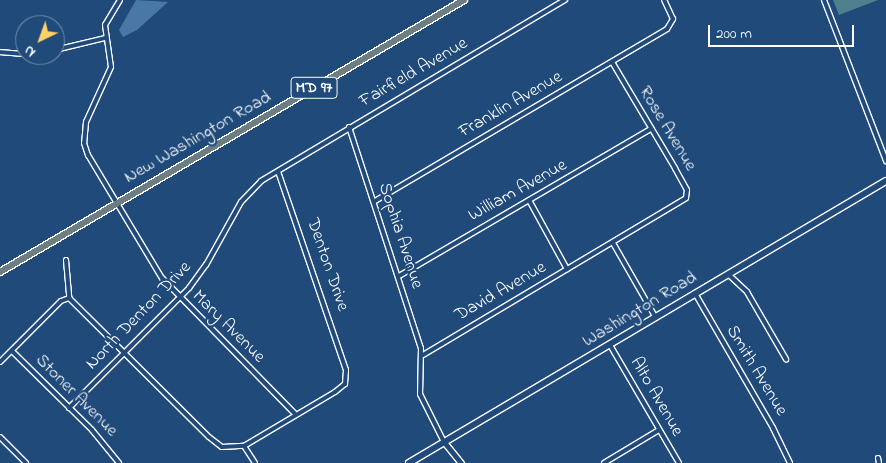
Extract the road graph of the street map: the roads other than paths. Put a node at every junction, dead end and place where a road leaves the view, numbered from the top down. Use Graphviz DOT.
graph roads {
  1 [pos="120,0"];
  2 [pos="464,0"];
  3 [pos="565,0"];
  4 [pos="664,0"];
  5 [pos="824,0"];
  6 [pos="104,38"];
  7 [pos="65,48"];
  8 [pos="0,52"];
  9 [pos="15,53"];
  10 [pos="612,62"];
  11 [pos="349,127"];
  12 [pos="651,129"];
  13 [pos="886,161"];
  14 [pos="278,171"];
  15 [pos="886,181"];
  16 [pos="529,200"];
  17 [pos="375,201"];
  18 [pos="116,204"];
  19 [pos="674,206"];
  20 [pos="614,243"];
  21 [pos="66,260"];
  22 [pos="567,269"];
  23 [pos="0,272"];
  24 [pos="729,275"];
  25 [pos="399,276"];
  26 [pos="696,295"];
  27 [pos="69,298"];
  28 [pos="179,298"];
  29 [pos="656,318"];
  30 [pos="610,345"];
  31 [pos="12,351"];
  32 [pos="124,352"];
  33 [pos="423,355"];
  34 [pos="786,358"];
  35 [pos="0,362"];
  36 [pos="69,408"];
  37 [pos="295,414"];
  38 [pos="660,430"];
  39 [pos="0,437"];
  40 [pos="444,442"];
  41 [pos="244,446"];
  42 [pos="26,463"];
  43 [pos="119,463"];
  44 [pos="255,463"];
  45 [pos="409,463"];
  46 [pos="461,463"];
  47 [pos="604,463"];
  48 [pos="679,463"];
  49 [pos="790,463"];
  1 -- 6 [label="street"];
  2 -- 18 [label="main road, New Washington Road / MD 97"];
  3 -- 11 [label="street, Fairfield Avenue"];
  4 -- 10 [label="street, Franklin Avenue"];
  5 -- 13 [label="street"];
  6 -- 7 [label="street"];
  6 -- 18 [label="street, Mary Avenue"];
  8 -- 9 [label="street"];
  10 -- 12 [label="street, Rose Avenue"];
  10 -- 17 [label="street, Franklin Avenue"];
  11 -- 14 [label="street, Fairfield Avenue"];
  11 -- 17 [label="street, Sophia Avenue"];
  12 -- 16 [label="street, William Avenue"];
  12 -- 19 [label="street, Rose Avenue"];
  14 -- 28 [label="street, North Denton Drive"];
  14 -- 37 [label="street, Denton Drive"];
  15 -- 24 [label="main road, Washington Road"];
  16 -- 22 [label="street"];
  16 -- 25 [label="street, William Avenue"];
  17 -- 25 [label="street, Sophia Avenue"];
  18 -- 23 [label="main road, New Washington Road / MD 97"];
  18 -- 28 [label="street, Mary Avenue"];
  19 -- 20 [label="street, David Avenue"];
  20 -- 22 [label="street, David Avenue"];
  20 -- 29 [label="street"];
  21 -- 27 [label="street"];
  22 -- 33 [label="street, David Avenue"];
  24 -- 26 [label="main road, Washington Road"];
  24 -- 34 [label="street"];
  25 -- 33 [label="street, Sophia Avenue"];
  26 -- 29 [label="main road, Washington Road"];
  26 -- 49 [label="street, Smith Avenue"];
  27 -- 31 [label="street"];
  27 -- 32 [label="street"];
  28 -- 32 [label="street, North Denton Drive"];
  28 -- 37 [label="street, Mary Avenue"];
  29 -- 30 [label="main road, Washington Road"];
  30 -- 38 [label="street, Alto Avenue"];
  30 -- 40 [label="main road, Washington Road"];
  31 -- 35 [label="street"];
  31 -- 36 [label="street, Stoner Avenue"];
  32 -- 36 [label="street, North Denton Drive"];
  32 -- 41 [label="street"];
  33 -- 40 [label="street"];
  36 -- 43 [label="street, Stoner Avenue"];
  37 -- 41 [label="street"];
  38 -- 47 [label="street"];
  38 -- 48 [label="street, Alto Avenue"];
  39 -- 42 [label="street"];
  40 -- 45 [label="main road, Washington Road"];
  40 -- 46 [label="street"];
  41 -- 44 [label="street"];
}
